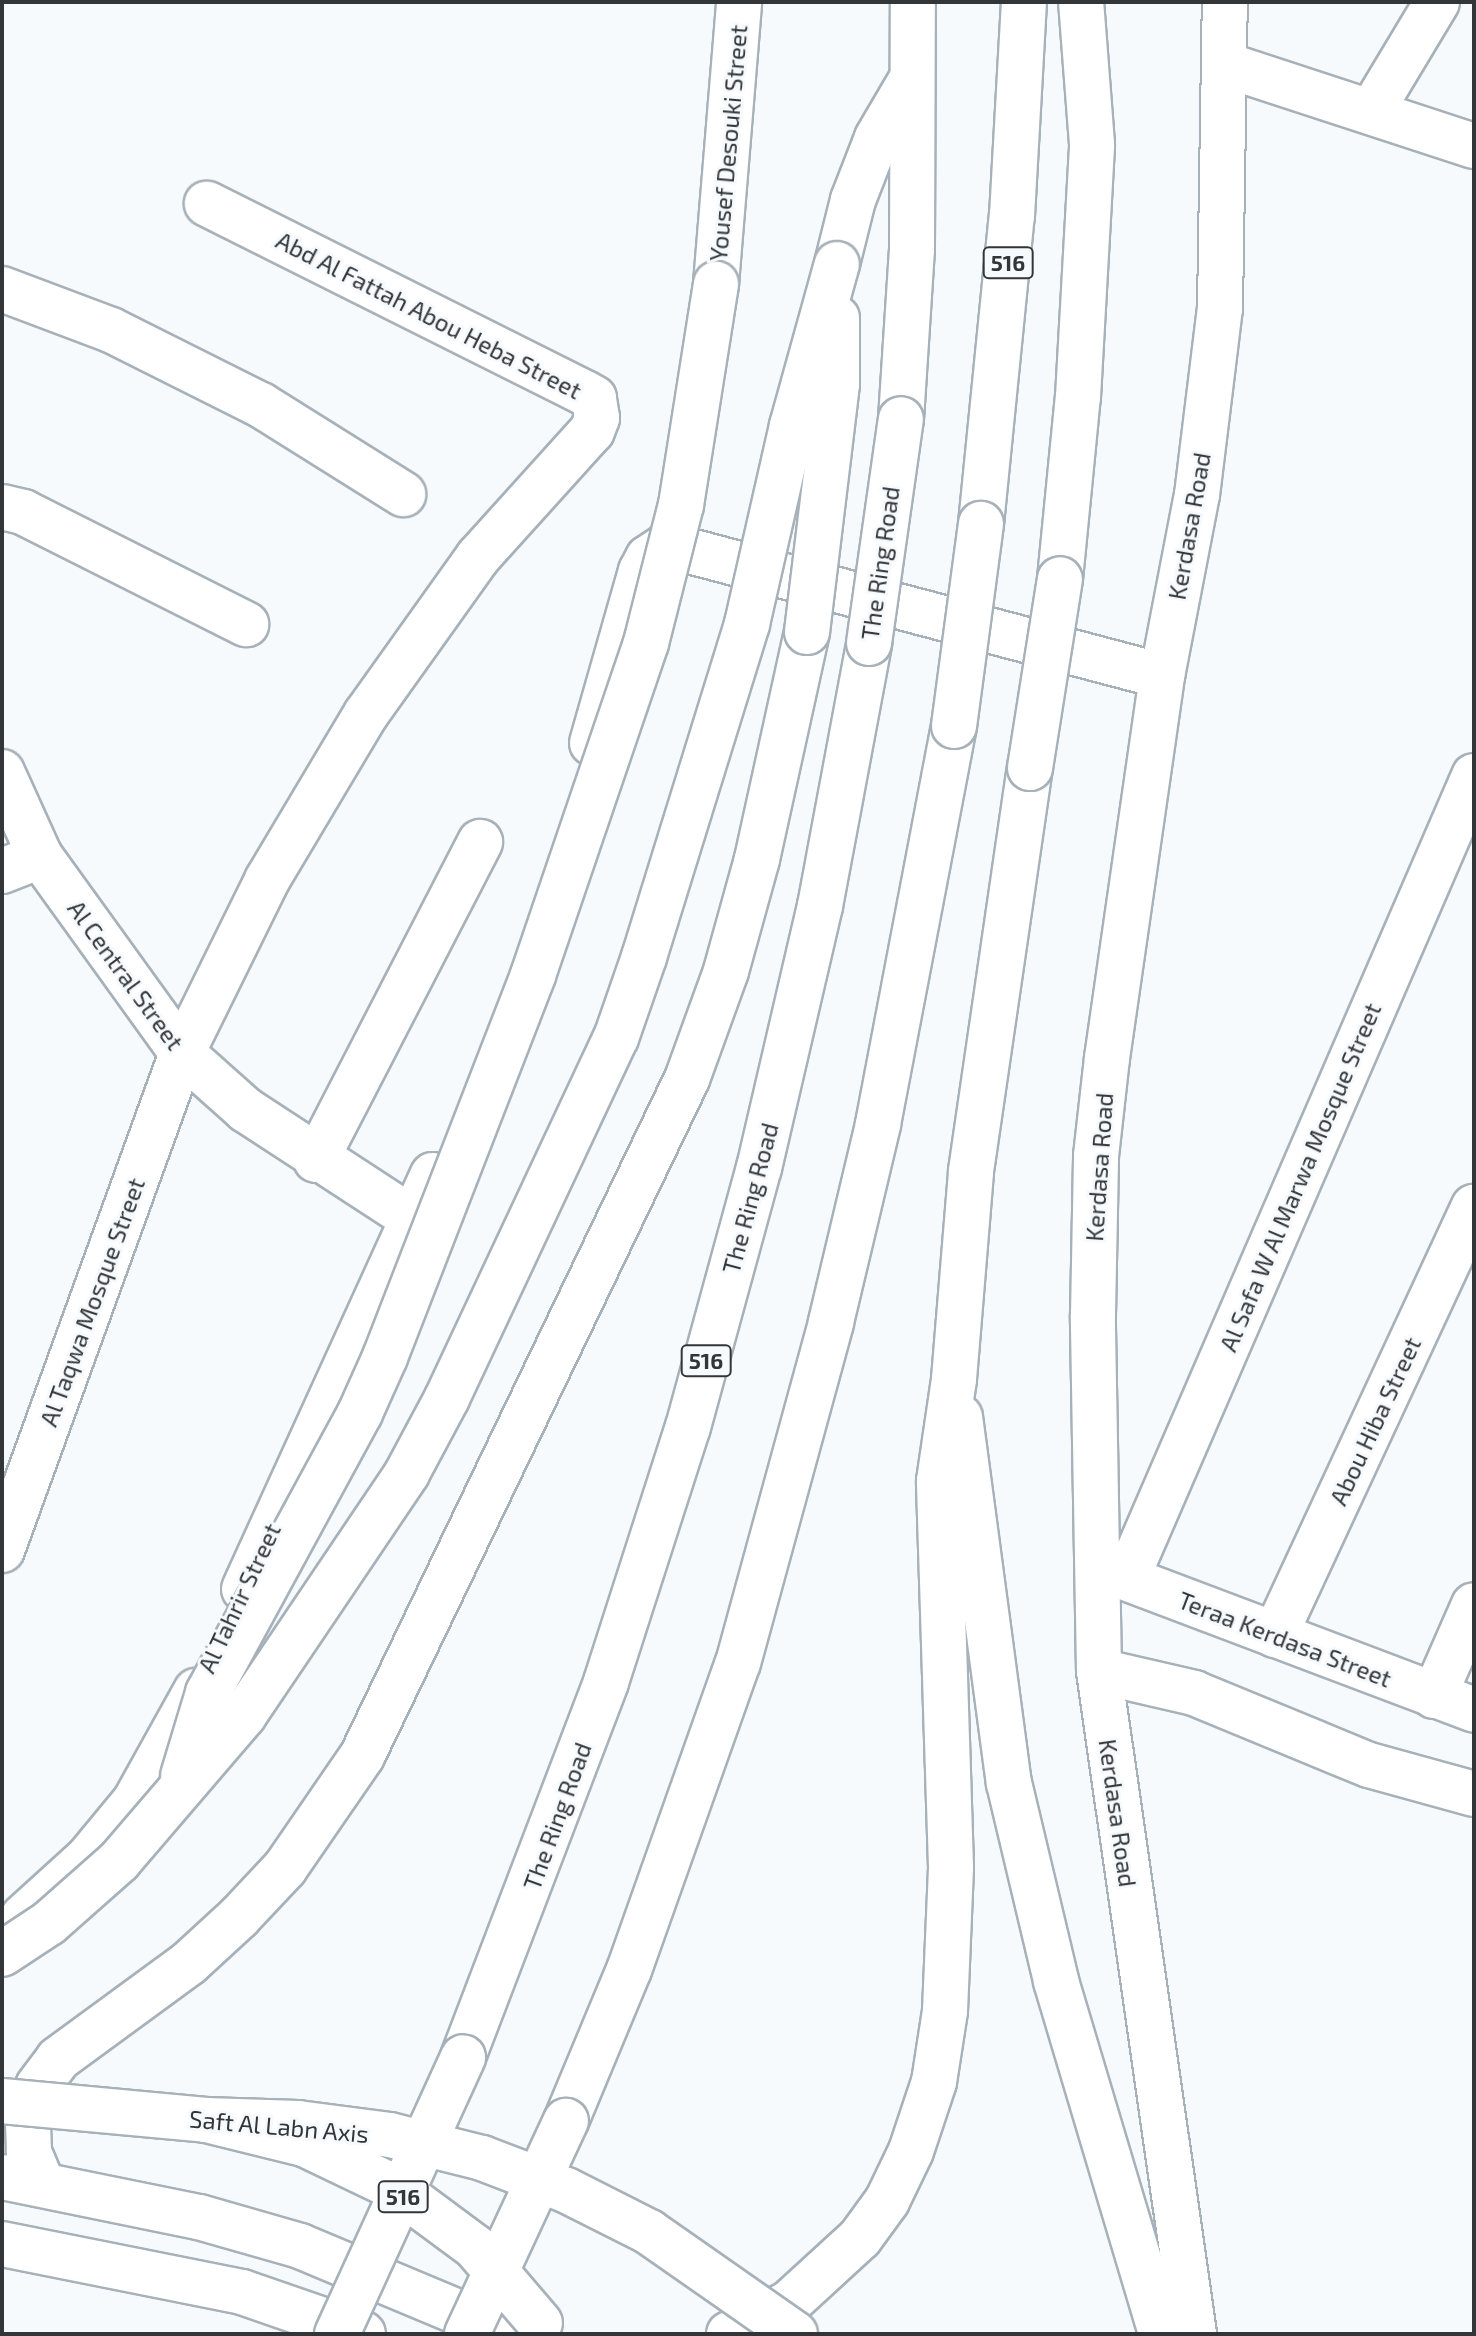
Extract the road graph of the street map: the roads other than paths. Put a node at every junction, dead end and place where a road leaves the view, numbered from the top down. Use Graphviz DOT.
graph roads {
  1 [pos="739,2"];
  2 [pos="913,2"];
  3 [pos="1024,2"];
  4 [pos="1081,2"];
  5 [pos="1225,2"];
  6 [pos="1437,2"];
  7 [pos="1226,65"];
  8 [pos="911,80"];
  9 [pos="1371,112"];
  10 [pos="1474,146"];
  11 [pos="207,204"];
  12 [pos="837,264"];
  13 [pos="2,289"];
  14 [pos="403,494"];
  15 [pos="2,507"];
  16 [pos="246,624"];
  17 [pos="1162,676"];
  18 [pos="2,772"];
  19 [pos="1474,776"];
  20 [pos="480,842"];
  21 [pos="21,864"];
  22 [pos="182,1053"];
  23 [pos="316,1160"];
  24 [pos="1474,1207"];
  25 [pos="415,1220"];
  26 [pos="954,1379"];
  27 [pos="2,1550"];
  28 [pos="1112,1573"];
  29 [pos="1474,1605"];
  30 [pos="1275,1635"];
  31 [pos="1099,1671"];
  32 [pos="1434,1696"];
  33 [pos="1474,1710"];
  34 [pos="180,1789"];
  35 [pos="1474,1794"];
  36 [pos="2,1932"];
  37 [pos="2,1954"];
  38 [pos="2,2101"];
  39 [pos="206,2120"];
  40 [pos="22,2180"];
  41 [pos="2,2244"];
  42 [pos="337,2334"];
  43 [pos="363,2334"];
  44 [pos="467,2334"];
  45 [pos="510,2334"];
  46 [pos="547,2334"];
  47 [pos="729,2334"];
  48 [pos="795,2334"];
  49 [pos="1161,2334"];
  50 [pos="1194,2334"];
  1 -- 34 [label="main road, Yousef Desouki Street, bridge"];
  2 -- 8 [label="main road, The Ring Road / 516"];
  3 -- 44 [label="main road, 516, bridge"];
  4 -- 26 [label="main road, bridge"];
  5 -- 7 [label="main road, Kerdasa Road"];
  6 -- 9 [label="main road"];
  7 -- 9 [label="main road"];
  7 -- 17 [label="main road, Kerdasa Road"];
  8 -- 12 [label="main road"];
  8 -- 42 [label="main road, The Ring Road / 516, bridge"];
  9 -- 10 [label="main road"];
  11 -- 22 [label="main road, Abd Al Fattah Abou Heba Street"];
  12 -- 34 [label="main road, bridge"];
  12 -- 40 [label="main road, bridge"];
  13 -- 14 [label="main road"];
  15 -- 16 [label="main road"];
  17 -- 25 [label="main road, Al Tahrir Street"];
  17 -- 28 [label="main road, Kerdasa Road"];
  18 -- 21 [label="main road, Al Central Street"];
  19 -- 28 [label="main road, Al Safa W Al Marwa Mosque Street"];
  20 -- 23 [label="main road"];
  21 -- 22 [label="main road, Al Central Street"];
  22 -- 23 [label="main road, Al Central Street"];
  22 -- 27 [label="main road, Al Taqwa Mosque Street"];
  23 -- 25 [label="main road, Al Central Street"];
  24 -- 30 [label="main road, Abou Hiba Street"];
  25 -- 36 [label="main road, Al Tahrir Street"];
  26 -- 47 [label="main road"];
  26 -- 49 [label="main road"];
  28 -- 30 [label="main road, Teraa Kerdasa Street"];
  28 -- 31 [label="main road, Kerdasa Road"];
  29 -- 32 [label="main road"];
  30 -- 32 [label="main road, Teraa Kerdasa Street"];
  31 -- 35 [label="main road"];
  31 -- 50 [label="main road, Kerdasa Road"];
  32 -- 33 [label="main road, Teraa Kerdasa Street"];
  34 -- 37 [label="main road, bridge"];
  38 -- 39 [label="main road, Saft Al Labn Axis, bridge"];
  39 -- 46 [label="main road, bridge"];
  39 -- 48 [label="main road, Saft Al Labn Axis, bridge"];
  40 -- 45 [label="main road"];
  41 -- 43 [label="main road"];
}
